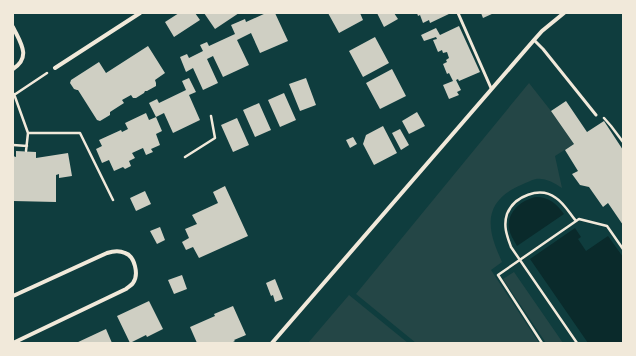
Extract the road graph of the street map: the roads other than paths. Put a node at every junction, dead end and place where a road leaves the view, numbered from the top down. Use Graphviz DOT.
graph roads {
  1 [pos="140,13"];
  2 [pos="458,13"];
  3 [pos="564,13"];
  4 [pos="13,27"];
  5 [pos="534,40"];
  6 [pos="55,68"];
  7 [pos="13,69"];
  8 [pos="492,88"];
  9 [pos="596,115"];
  10 [pos="13,296"];
  11 [pos="13,343"];
  12 [pos="272,343"];
  1 -- 6 [label="street"];
  2 -- 8 [label="lane"];
  3 -- 5 [label="street"];
  4 -- 7 [label="street"];
  5 -- 8 [label="street"];
  5 -- 9 [label="lane"];
  8 -- 12 [label="street"];
  10 -- 11 [label="street"];
}
